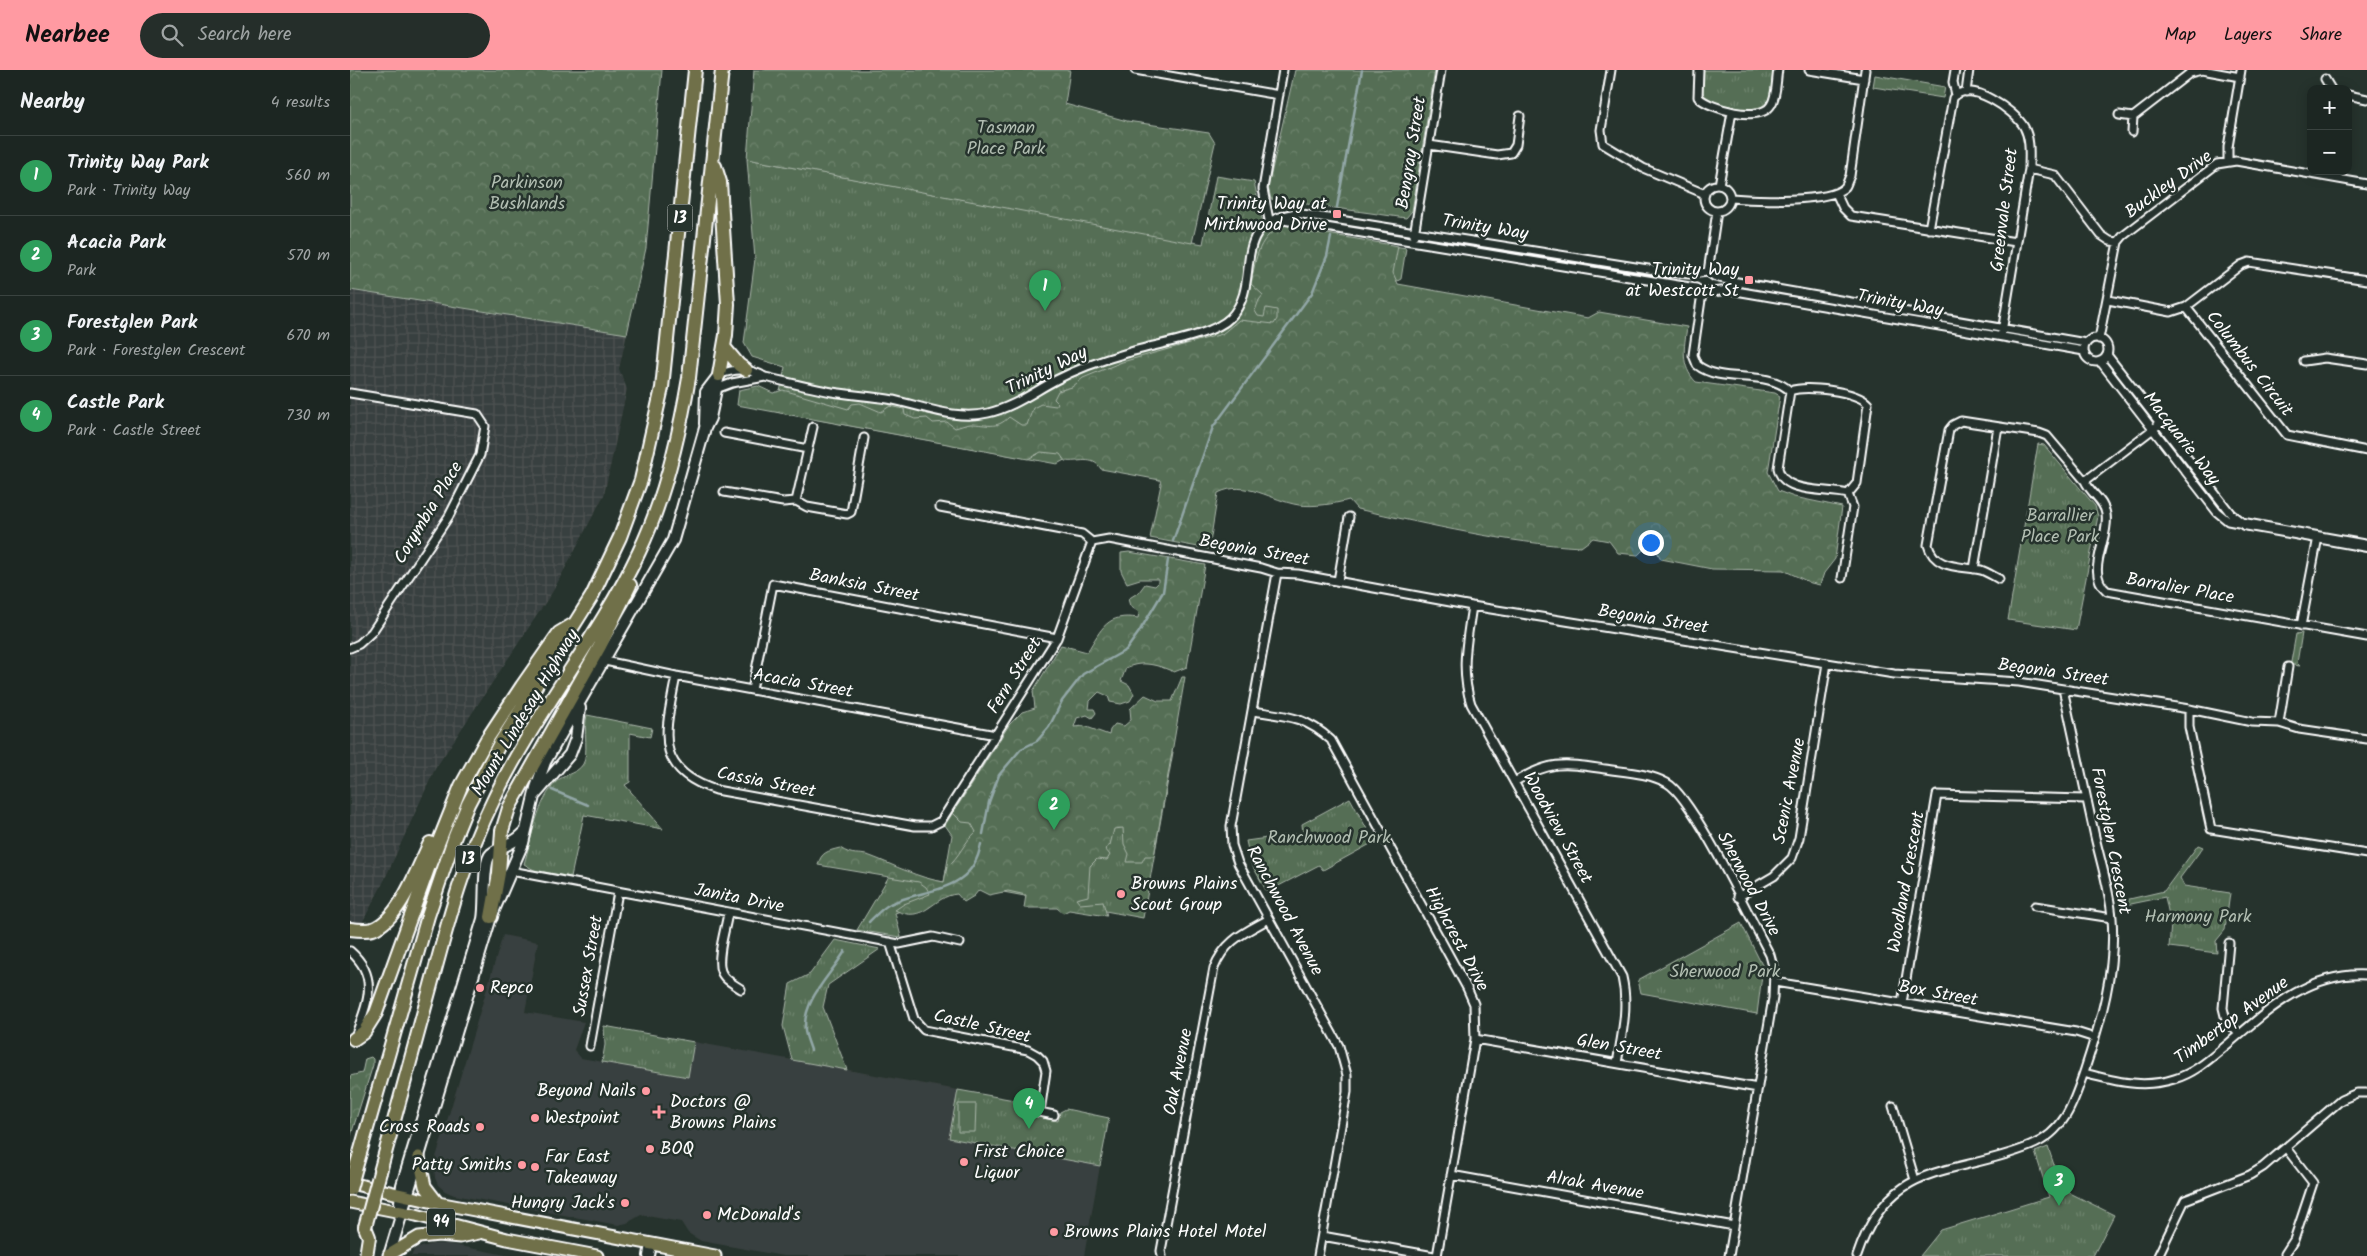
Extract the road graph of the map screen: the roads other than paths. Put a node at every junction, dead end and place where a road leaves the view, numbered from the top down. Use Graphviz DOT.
graph roads {
  1 [pos="695,70"];
  2 [pos="722,70"];
  3 [pos="1135,70"];
  4 [pos="1283,70"];
  5 [pos="1441,70"];
  6 [pos="1612,70"];
  7 [pos="1699,70"];
  8 [pos="1778,70"];
  9 [pos="1809,70"];
  10 [pos="1865,70"];
  11 [pos="1955,70"];
  12 [pos="1969,70"];
  13 [pos="2240,74"];
  14 [pos="1864,79"];
  15 [pos="2326,79"];
  16 [pos="2329,85"];
  17 [pos="1966,92"];
  18 [pos="1279,95"];
  19 [pos="1956,95"];
  20 [pos="2352,96"];
  21 [pos="2367,99"];
  22 [pos="1732,112"];
  23 [pos="2119,115"];
  24 [pos="1520,116"];
  25 [pos="2134,117"];
  26 [pos="2132,132"];
  27 [pos="1429,145"];
  28 [pos="713,161"];
  29 [pos="2228,161"];
  30 [pos="2029,169"];
  31 [pos="2367,184"];
  32 [pos="1719,185"];
  33 [pos="1836,193"];
  34 [pos="1705,194"];
  35 [pos="1730,198"];
  36 [pos="1717,211"];
  37 [pos="1269,220"];
  38 [pos="1929,229"];
  39 [pos="1414,232"];
  40 [pos="1413,240"];
  41 [pos="2016,242"];
  42 [pos="2118,242"];
  43 [pos="1708,272"];
  44 [pos="1698,274"];
  45 [pos="1715,277"];
  46 [pos="2367,280"];
  47 [pos="1703,291"];
  48 [pos="2108,300"];
  49 [pos="2186,307"];
  50 [pos="2003,328"];
  51 [pos="2001,336"];
  52 [pos="2099,338"];
  53 [pos="2086,343"];
  54 [pos="724,347"];
  55 [pos="2084,351"];
  56 [pos="2107,354"];
  57 [pos="2100,361"];
  58 [pos="2304,361"];
  59 [pos="2367,364"];
  60 [pos="746,370"];
  61 [pos="719,375"];
  62 [pos="765,377"];
  63 [pos="716,389"];
  64 [pos="350,392"];
  65 [pos="1790,392"];
  66 [pos="2161,423"];
  67 [pos="813,427"];
  68 [pos="1998,427"];
  69 [pos="705,428"];
  70 [pos="2153,429"];
  71 [pos="724,432"];
  72 [pos="864,438"];
  73 [pos="808,449"];
  74 [pos="2367,451"];
  75 [pos="2085,482"];
  76 [pos="724,492"];
  77 [pos="1848,494"];
  78 [pos="796,500"];
  79 [pos="940,507"];
  80 [pos="1349,518"];
  81 [pos="2244,524"];
  82 [pos="2318,537"];
  83 [pos="1092,542"];
  84 [pos="2367,546"];
  85 [pos="640,552"];
  86 [pos="1974,569"];
  87 [pos="1277,573"];
  88 [pos="1842,578"];
  89 [pos="1999,579"];
  90 [pos="1338,581"];
  91 [pos="1472,606"];
  92 [pos="578,621"];
  93 [pos="2301,626"];
  94 [pos="2367,637"];
  95 [pos="1057,638"];
  96 [pos="350,648"];
  97 [pos="605,661"];
  98 [pos="1828,663"];
  99 [pos="2288,667"];
  100 [pos="676,676"];
  101 [pos="2063,689"];
  102 [pos="752,690"];
  103 [pos="580,704"];
  104 [pos="2189,709"];
  105 [pos="1253,711"];
  106 [pos="2279,723"];
  107 [pos="996,735"];
  108 [pos="2367,739"];
  109 [pos="555,745"];
  110 [pos="574,746"];
  111 [pos="1514,782"];
  112 [pos="535,796"];
  113 [pos="2086,799"];
  114 [pos="452,806"];
  115 [pos="944,816"];
  116 [pos="524,833"];
  117 [pos="501,849"];
  118 [pos="2367,854"];
  119 [pos="512,871"];
  120 [pos="618,892"];
  121 [pos="1738,896"];
  122 [pos="2034,906"];
  123 [pos="728,913"];
  124 [pos="491,917"];
  125 [pos="1269,918"];
  126 [pos="2112,918"];
  127 [pos="350,929"];
  128 [pos="890,942"];
  129 [pos="2229,942"];
  130 [pos="960,943"];
  131 [pos="350,950"];
  132 [pos="2367,975"];
  133 [pos="1775,982"];
  134 [pos="741,989"];
  135 [pos="1902,1003"];
  136 [pos="2239,1034"];
  137 [pos="2095,1038"];
  138 [pos="1475,1039"];
  139 [pos="352,1041"];
  140 [pos="590,1046"];
  141 [pos="1617,1063"];
  142 [pos="2084,1074"];
  143 [pos="1758,1088"];
  144 [pos="2367,1093"];
  145 [pos="1893,1106"];
  146 [pos="1024,1109"];
  147 [pos="1040,1112"];
  148 [pos="1054,1115"];
  149 [pos="2286,1148"];
  150 [pos="419,1157"];
  151 [pos="1452,1175"];
  152 [pos="1915,1180"];
  153 [pos="350,1183"];
  154 [pos="350,1189"];
  155 [pos="404,1195"];
  156 [pos="350,1202"];
  157 [pos="438,1203"];
  158 [pos="402,1212"];
  159 [pos="1734,1226"];
  160 [pos="365,1227"];
  161 [pos="480,1232"];
  162 [pos="1322,1236"];
  163 [pos="655,1251"];
  164 [pos="2286,1254"];
  165 [pos="389,1255"];
  166 [pos="357,1256"];
  167 [pos="366,1256"];
  168 [pos="597,1256"];
  169 [pos="715,1256"];
  170 [pos="1162,1256"];
  171 [pos="1318,1256"];
  172 [pos="1434,1256"];
  173 [pos="1438,1256"];
  174 [pos="1729,1256"];
  175 [pos="1857,1256"];
  176 [pos="2158,1256"];
  1 -- 92 [label="highway, Mount Lindesay Highway / 13"];
  2 -- 28 [label="highway, 13"];
  3 -- 18 [label="street"];
  4 -- 18 [label="street"];
  5 -- 27 [label="street, Bengray Street"];
  6 -- 34 [label="street"];
  7 -- 22 [label="street"];
  8 -- 22 [label="street"];
  9 -- 14 [label="street"];
  10 -- 14 [label="street"];
  11 -- 19 [label="street"];
  12 -- 17 [label="street"];
  13 -- 25 [label="street"];
  13 -- 29 [label="street"];
  14 -- 33 [label="street"];
  15 -- 16 [label="street"];
  17 -- 19 [label="street"];
  17 -- 30 [label="street, Greenvale Street"];
  18 -- 37 [label="street"];
  19 -- 38 [label="street"];
  20 -- 21 [label="street"];
  22 -- 32 [label="street"];
  23 -- 25 [label="street"];
  24 -- 27 [label="street"];
  25 -- 26 [label="street"];
  27 -- 39 [label="street, Bengray Street"];
  28 -- 54 [label="highway"];
  28 -- 85 [label="highway, Mount Lindesay Highway / 13"];
  29 -- 31 [label="street, Buckley Drive"];
  29 -- 42 [label="street, Buckley Drive"];
  30 -- 41 [label="street, Greenvale Street"];
  30 -- 42 [label="street"];
  32 -- 34 [label="street"];
  32 -- 35 [label="street"];
  33 -- 35 [label="street"];
  33 -- 38 [label="street"];
  34 -- 36 [label="street"];
  35 -- 36 [label="street"];
  36 -- 43 [label="street"];
  37 -- 39 [label="street, Trinity Way"];
  37 -- 40 [label="street, Trinity Way"];
  37 -- 62 [label="street, Trinity Way"];
  38 -- 41 [label="street"];
  39 -- 40 [label="street, Bengray Street"];
  39 -- 44 [label="street, Trinity Way"];
  40 -- 47 [label="street, Trinity Way"];
  41 -- 50 [label="street, Greenvale Street"];
  42 -- 48 [label="street, Buckley Drive"];
  43 -- 44 [label="street, Trinity Way"];
  43 -- 45 [label="street, Trinity Way"];
  44 -- 47 [label="street"];
  45 -- 47 [label="street"];
  45 -- 50 [label="street, Trinity Way"];
  46 -- 49 [label="street, Columbus Circuit"];
  47 -- 51 [label="street, Trinity Way"];
  47 -- 65 [label="street"];
  48 -- 49 [label="street"];
  48 -- 52 [label="street, Buckley Drive"];
  49 -- 74 [label="street, Columbus Circuit"];
  50 -- 51 [label="street, Greenvale Street"];
  50 -- 53 [label="street, Trinity Way"];
  51 -- 55 [label="street, Trinity Way"];
  52 -- 53 [label="street"];
  52 -- 56 [label="street"];
  53 -- 55 [label="street"];
  54 -- 60 [label="highway"];
  54 -- 61 [label="highway"];
  55 -- 57 [label="street, Trinity Way"];
  56 -- 57 [label="street"];
  56 -- 66 [label="street, Macquarie Way"];
  57 -- 70 [label="street, Macquarie Way"];
  58 -- 59 [label="street"];
  60 -- 61 [label="street, Trinity Way"];
  60 -- 62 [label="street, Trinity Way"];
  61 -- 63 [label="street"];
  61 -- 69 [label="street"];
  62 -- 63 [label="street, Trinity Way"];
  63 -- 69 [label="street"];
  64 -- 96 [label="street, Corymbia Place"];
  65 -- 77 [label="street"];
  65 -- 77 [label="street"];
  66 -- 70 [label="street"];
  66 -- 81 [label="street, Macquarie Way"];
  67 -- 73 [label="street"];
  68 -- 75 [label="street, Barralier Place"];
  68 -- 86 [label="street"];
  68 -- 86 [label="street, Barralier Place"];
  69 -- 97 [label="street"];
  70 -- 75 [label="street"];
  70 -- 81 [label="street, Macquarie Way"];
  71 -- 73 [label="street"];
  72 -- 78 [label="street"];
  73 -- 78 [label="street"];
  75 -- 93 [label="street, Barralier Place"];
  76 -- 78 [label="street"];
  77 -- 88 [label="street"];
  79 -- 83 [label="street, Begonia Street"];
  80 -- 90 [label="street"];
  81 -- 82 [label="street, Macquarie Way"];
  82 -- 84 [label="street, Macquarie Way"];
  82 -- 93 [label="street"];
  83 -- 87 [label="street, Begonia Street"];
  83 -- 95 [label="street, Fern Street"];
  85 -- 117 [label="highway"];
  85 -- 160 [label="highway, Mount Lindesay Highway / 13, bridge"];
  86 -- 89 [label="street, Barralier Place"];
  87 -- 90 [label="street, Begonia Street"];
  87 -- 105 [label="street, Ranchwood Avenue"];
  90 -- 91 [label="street, Begonia Street"];
  91 -- 98 [label="street, Begonia Street"];
  91 -- 111 [label="street, Woodview Street"];
  92 -- 114 [label="highway"];
  92 -- 154 [label="highway, Mount Lindesay Highway / 13, bridge"];
  93 -- 94 [label="street, Barralier Place"];
  95 -- 102 [label="street, Banksia Street"];
  95 -- 107 [label="street, Fern Street"];
  97 -- 100 [label="street, Acacia Street"];
  97 -- 103 [label="street"];
  98 -- 101 [label="street, Begonia Street"];
  98 -- 121 [label="street, Scenic Avenue"];
  99 -- 106 [label="street"];
  100 -- 102 [label="street, Acacia Street"];
  100 -- 115 [label="street, Cassia Street"];
  101 -- 104 [label="street, Begonia Street"];
  101 -- 113 [label="street, Forestglen Crescent"];
  102 -- 107 [label="street, Acacia Street"];
  103 -- 109 [label="street"];
  103 -- 110 [label="street"];
  104 -- 106 [label="street, Begonia Street"];
  104 -- 118 [label="street"];
  105 -- 125 [label="street, Ranchwood Avenue"];
  105 -- 138 [label="street, Highcrest Drive"];
  106 -- 108 [label="street, Begonia Street"];
  107 -- 115 [label="street, Fern Street"];
  109 -- 110 [label="street"];
  109 -- 112 [label="street"];
  110 -- 112 [label="street"];
  111 -- 121 [label="street, Sherwood Drive"];
  111 -- 141 [label="street, Woodview Street"];
  112 -- 116 [label="street"];
  113 -- 126 [label="street, Forestglen Crescent"];
  113 -- 135 [label="street, Woodland Crescent"];
  114 -- 127 [label="highway"];
  114 -- 139 [label="highway"];
  116 -- 117 [label="street"];
  116 -- 119 [label="street"];
  117 -- 124 [label="highway"];
  117 -- 155 [label="street"];
  119 -- 120 [label="street, Janita Drive"];
  119 -- 124 [label="street"];
  120 -- 123 [label="street, Janita Drive"];
  120 -- 140 [label="street, Sussex Street"];
  121 -- 133 [label="street, Sherwood Drive"];
  122 -- 126 [label="street"];
  123 -- 128 [label="street, Janita Drive"];
  123 -- 134 [label="street"];
  124 -- 150 [label="street"];
  125 -- 162 [label="street, Ranchwood Avenue"];
  125 -- 170 [label="street, Oak Avenue"];
  126 -- 137 [label="street, Forestglen Crescent"];
  128 -- 130 [label="street, Janita Drive"];
  128 -- 147 [label="street, Castle Street"];
  129 -- 136 [label="street"];
  131 -- 139 [label="street"];
  132 -- 136 [label="street, Timbertop Avenue"];
  133 -- 135 [label="street, Box Street"];
  133 -- 143 [label="street, Sherwood Drive"];
  135 -- 137 [label="street, Box Street"];
  136 -- 142 [label="street, Timbertop Avenue"];
  137 -- 142 [label="street, Forestglen Crescent"];
  138 -- 141 [label="street, Glen Street"];
  138 -- 151 [label="street, Highcrest Drive"];
  141 -- 143 [label="street, Glen Street"];
  142 -- 152 [label="street, Forestglen Crescent"];
  143 -- 159 [label="street, Sherwood Drive"];
  144 -- 149 [label="street"];
  145 -- 152 [label="street"];
  146 -- 147 [label="street"];
  147 -- 148 [label="street"];
  149 -- 164 [label="street"];
  149 -- 176 [label="street"];
  150 -- 155 [label="street"];
  150 -- 157 [label="main road"];
  151 -- 159 [label="street, Alrak Avenue"];
  151 -- 173 [label="street, Highcrest Drive"];
  152 -- 175 [label="street, Forestglen Crescent"];
  153 -- 155 [label="main road"];
  155 -- 157 [label="main road, 94"];
  155 -- 158 [label="street"];
  156 -- 158 [label="main road"];
  157 -- 163 [label="main road, 94"];
  158 -- 161 [label="main road, 94"];
  158 -- 165 [label="street"];
  159 -- 174 [label="street, Sherwood Drive"];
  160 -- 166 [label="highway, Mount Lindesay Highway / 13"];
  160 -- 167 [label="highway"];
  161 -- 165 [label="main road"];
  161 -- 168 [label="main road, 94"];
  162 -- 171 [label="street, Ranchwood Avenue"];
  162 -- 172 [label="street"];
  163 -- 169 [label="main road, 94"];
}
